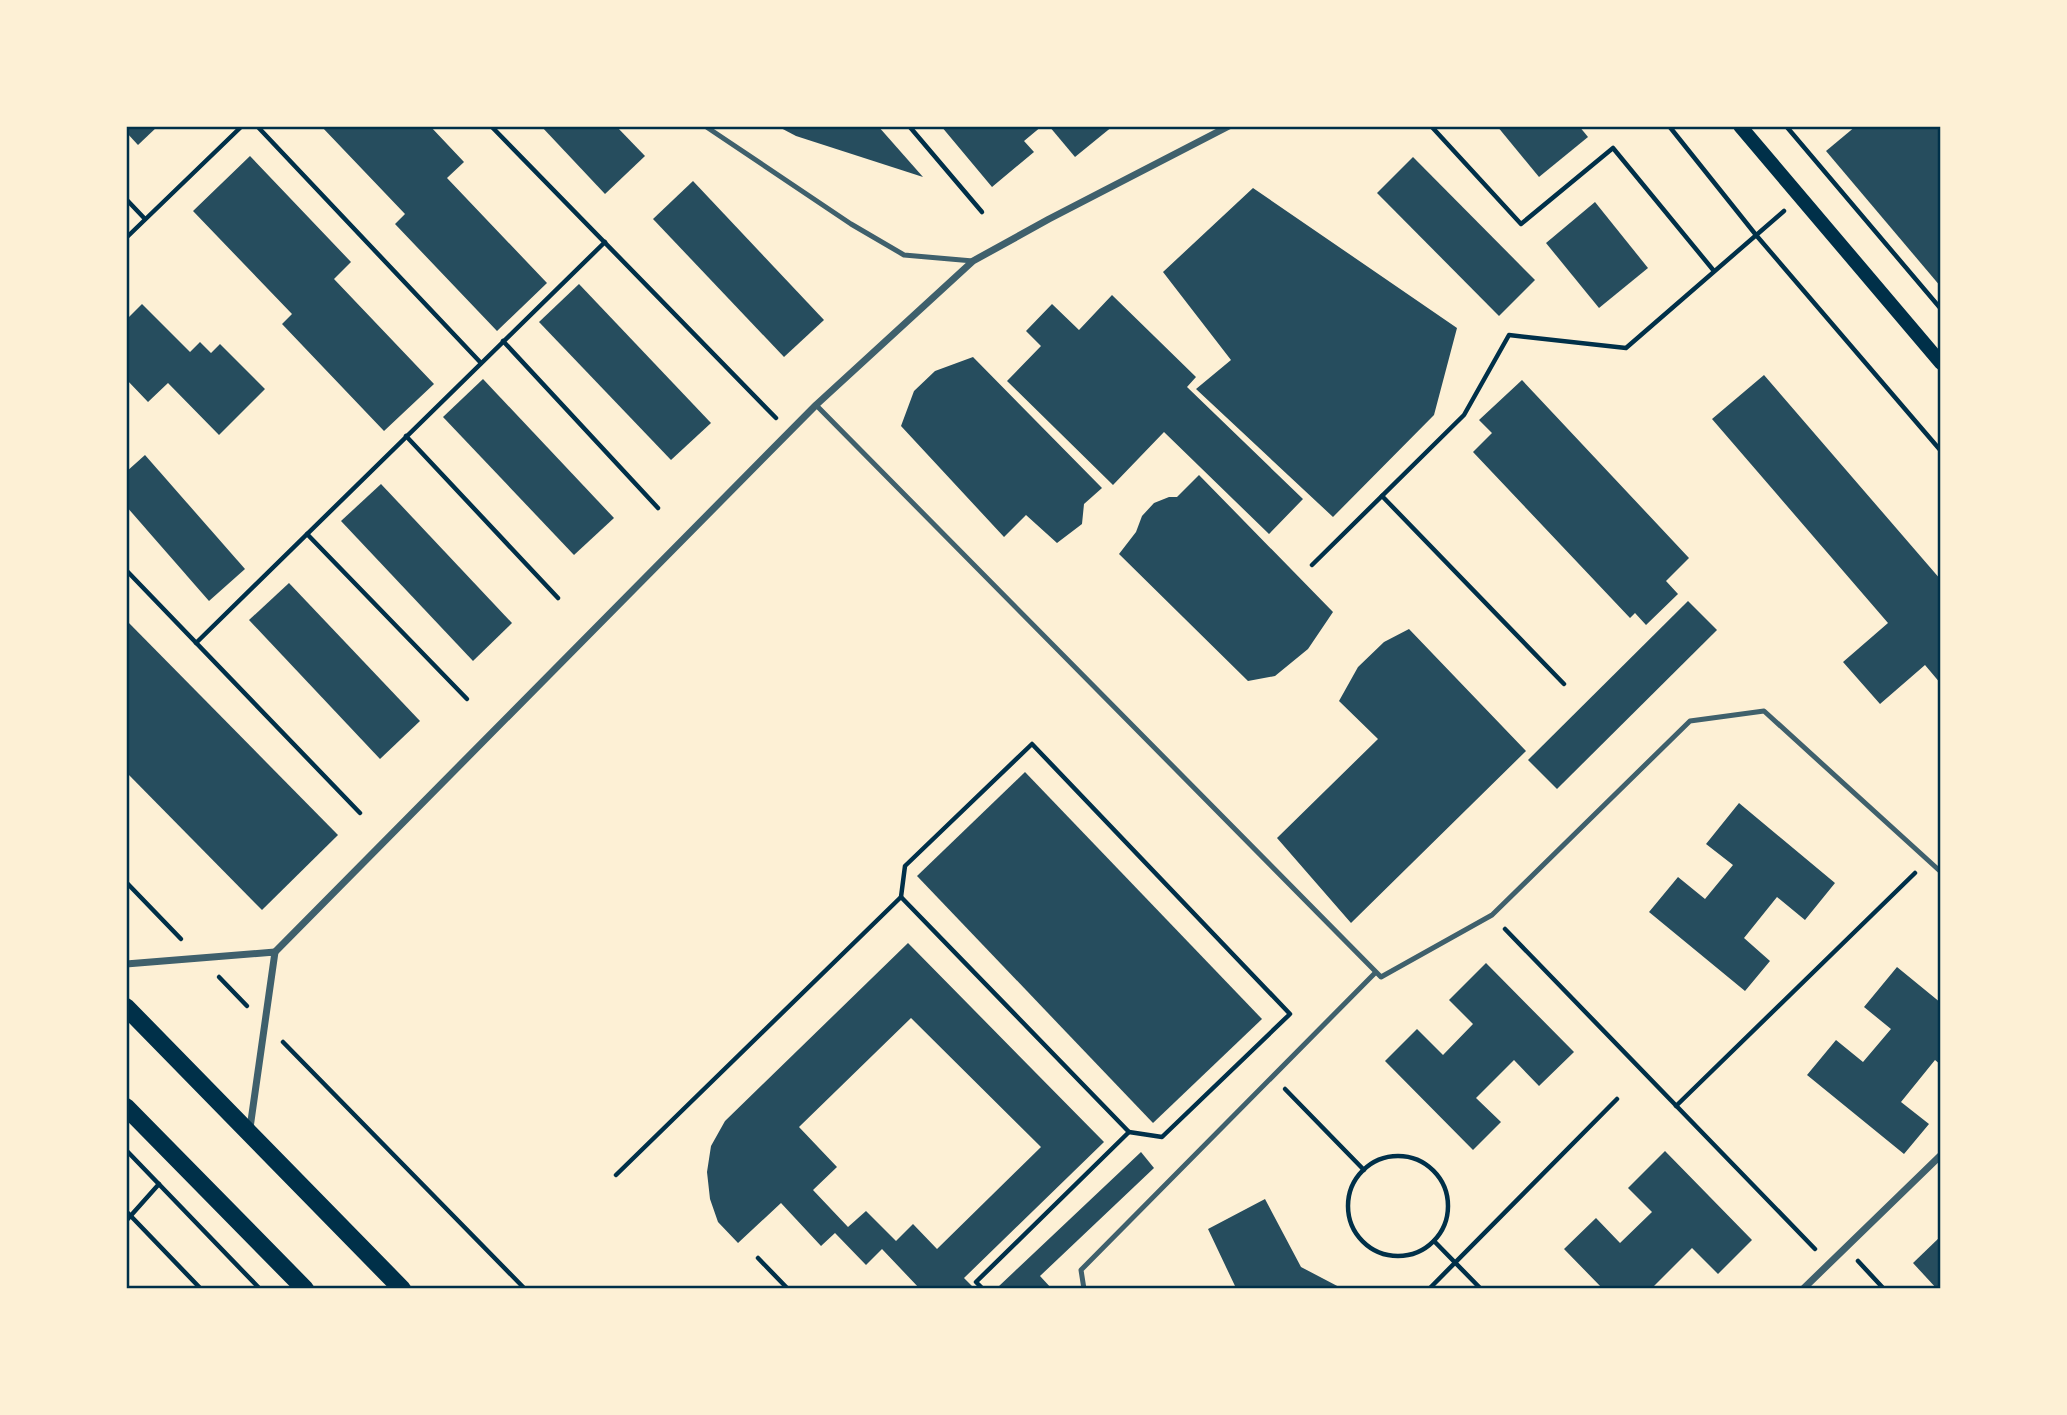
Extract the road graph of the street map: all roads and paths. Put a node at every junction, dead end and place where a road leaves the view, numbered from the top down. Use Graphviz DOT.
graph roads {
  1 [pos="242,126"];
  2 [pos="257,126"];
  3 [pos="491,126"];
  4 [pos="705,126"];
  5 [pos="909,126"];
  6 [pos="1229,126"];
  7 [pos="1431,126"];
  8 [pos="1669,126"];
  9 [pos="1740,126"];
  10 [pos="1786,126"];
  11 [pos="1800,197"];
  12 [pos="126,199"];
  13 [pos="982,212"];
  14 [pos="145,219"];
  15 [pos="1756,234"];
  16 [pos="126,237"];
  17 [pos="604,242"];
  18 [pos="973,261"];
  19 [pos="1714,271"];
  20 [pos="1941,309"];
  21 [pos="503,341"];
  22 [pos="481,363"];
  23 [pos="1941,363"];
  24 [pos="816,405"];
  25 [pos="789,431"];
  26 [pos="406,436"];
  27 [pos="1941,451"];
  28 [pos="1382,496"];
  29 [pos="658,508"];
  30 [pos="307,534"];
  31 [pos="1312,565"];
  32 [pos="126,570"];
  33 [pos="558,598"];
  34 [pos="196,643"];
  35 [pos="1564,684"];
  36 [pos="467,699"];
  37 [pos="360,813"];
  38 [pos="1928,861"];
  39 [pos="1941,872"];
  40 [pos="126,882"];
  41 [pos="901,897"];
  42 [pos="1492,915"];
  43 [pos="275,952"];
  44 [pos="200,958"];
  45 [pos="126,964"];
  46 [pos="1375,973"];
  47 [pos="126,1007"];
  48 [pos="265,1024"];
  49 [pos="1272,1076"];
  50 [pos="1617,1099"];
  51 [pos="1676,1106"];
  52 [pos="126,1107"];
  53 [pos="1129,1132"];
  54 [pos="250,1133"];
  55 [pos="126,1150"];
  56 [pos="1941,1155"];
  57 [pos="1364,1170"];
  58 [pos="616,1175"];
  59 [pos="159,1184"];
  60 [pos="126,1211"];
  61 [pos="131,1216"];
  62 [pos="126,1220"];
  63 [pos="1434,1241"];
  64 [pos="1845,1248"];
  65 [pos="758,1258"];
  66 [pos="1455,1263"];
  67 [pos="1829,1263"];
  68 [pos="201,1289"];
  69 [pos="260,1289"];
  70 [pos="304,1289"];
  71 [pos="402,1289"];
  72 [pos="525,1289"];
  73 [pos="788,1289"];
  74 [pos="983,1289"];
  75 [pos="1084,1289"];
  76 [pos="1429,1289"];
  77 [pos="1481,1289"];
  78 [pos="1803,1289"];
  79 [pos="1884,1289"];
  1 -- 14 [label="path"];
  2 -- 22 [label="path"];
  3 -- 17 [label="path"];
  4 -- 18 [label="lane"];
  5 -- 13 [label="path"];
  6 -- 18 [label="street"];
  7 -- 19 [label="path"];
  8 -- 15 [label="path"];
  9 -- 11 [label="main road"];
  10 -- 20 [label="path"];
  11 -- 15 [label="path"];
  11 -- 23 [label="main road"];
  12 -- 14 [label="path"];
  14 -- 16 [label="path"];
  15 -- 19 [label="path"];
  15 -- 27 [label="path"];
  17 -- 21 [label="path"];
  17 -- 25 [label="path"];
  18 -- 24 [label="street"];
  19 -- 28 [label="path"];
  21 -- 22 [label="path"];
  21 -- 29 [label="path"];
  22 -- 26 [label="path"];
  24 -- 25 [label="street"];
  24 -- 46 [label="lane"];
  25 -- 43 [label="street"];
  26 -- 30 [label="path"];
  26 -- 33 [label="path"];
  28 -- 31 [label="path"];
  28 -- 35 [label="path"];
  30 -- 34 [label="path"];
  30 -- 36 [label="path"];
  32 -- 34 [label="path"];
  34 -- 37 [label="path"];
  38 -- 39 [label="lane"];
  38 -- 42 [label="lane"];
  38 -- 51 [label="path"];
  40 -- 44 [label="path"];
  41 -- 53 [label="path"];
  41 -- 53 [label="path"];
  41 -- 58 [label="path"];
  42 -- 46 [label="lane"];
  42 -- 51 [label="path"];
  43 -- 44 [label="street"];
  43 -- 48 [label="street"];
  44 -- 45 [label="street"];
  44 -- 48 [label="path"];
  46 -- 49 [label="lane"];
  47 -- 54 [label="main road"];
  48 -- 54 [label="street"];
  48 -- 72 [label="path"];
  49 -- 57 [label="path"];
  49 -- 75 [label="lane"];
  50 -- 66 [label="path"];
  51 -- 67 [label="path"];
  52 -- 70 [label="main road"];
  53 -- 74 [label="path"];
  54 -- 71 [label="main road"];
  55 -- 59 [label="path"];
  56 -- 64 [label="street"];
  57 -- 63 [label="path"];
  57 -- 63 [label="path"];
  59 -- 61 [label="path"];
  59 -- 69 [label="path"];
  60 -- 61 [label="path"];
  61 -- 62 [label="path"];
  61 -- 68 [label="path"];
  63 -- 66 [label="path"];
  64 -- 67 [label="street"];
  64 -- 79 [label="path"];
  65 -- 73 [label="path"];
  66 -- 76 [label="path"];
  66 -- 77 [label="path"];
  67 -- 78 [label="street"];
}
